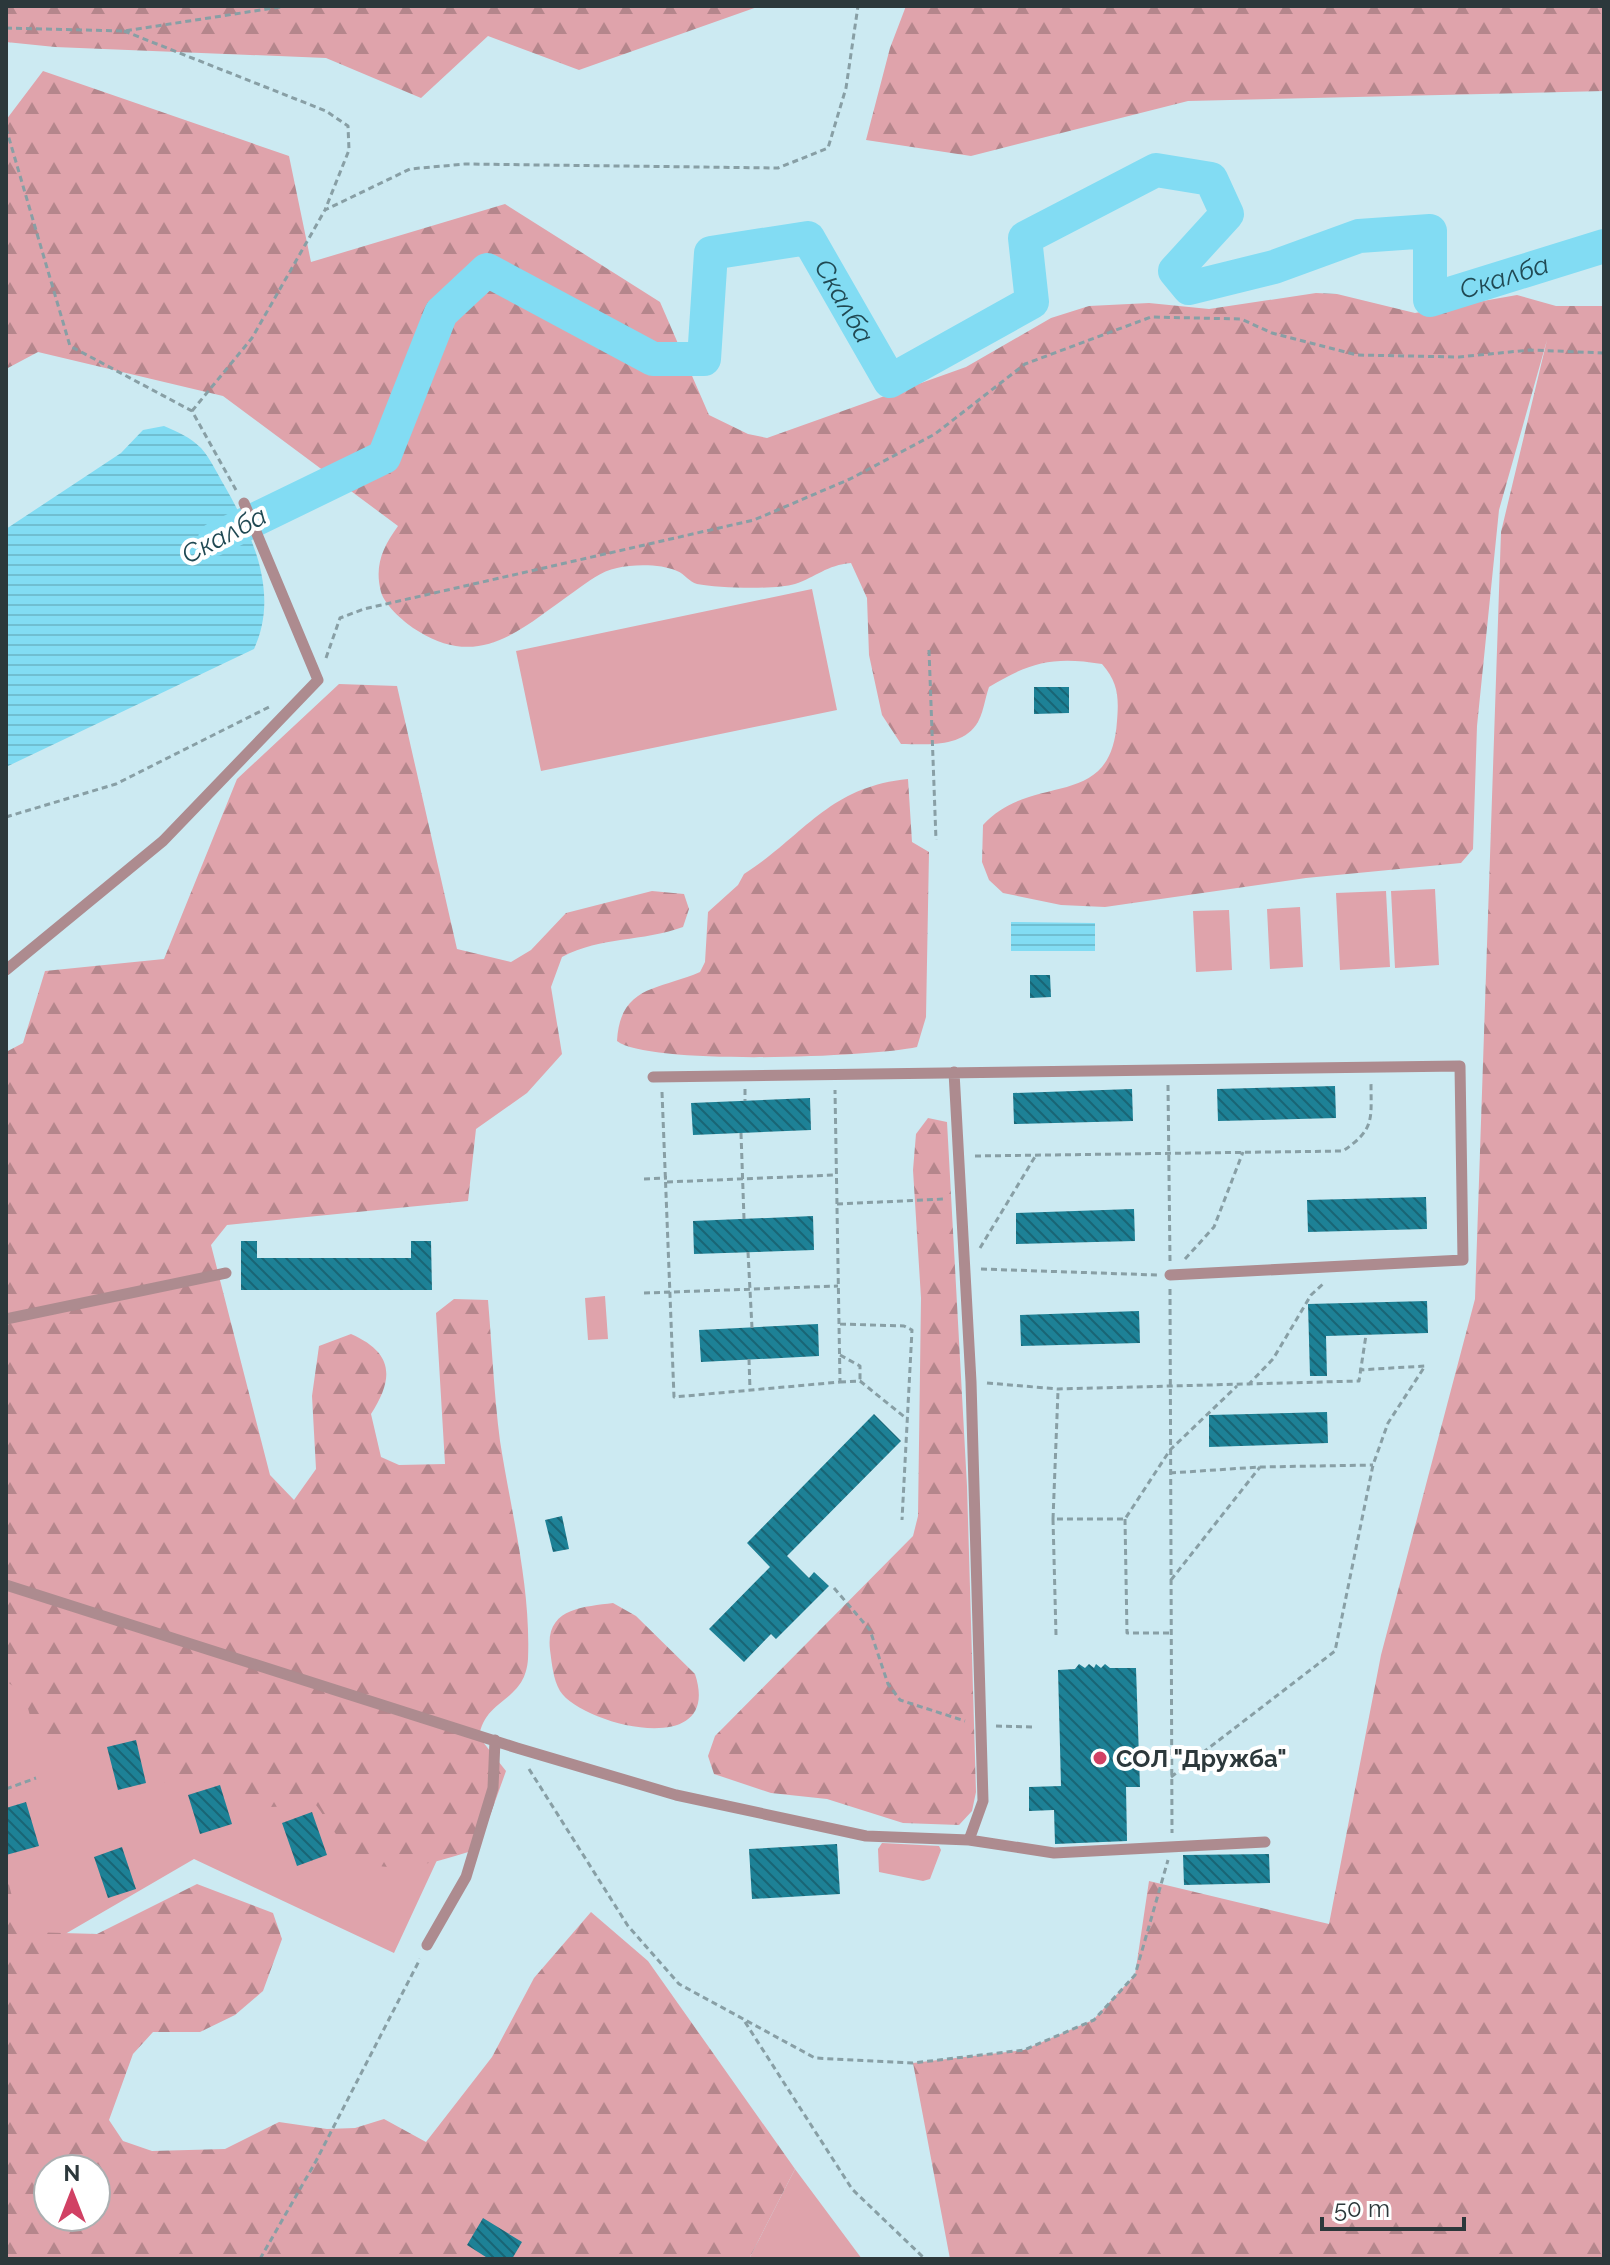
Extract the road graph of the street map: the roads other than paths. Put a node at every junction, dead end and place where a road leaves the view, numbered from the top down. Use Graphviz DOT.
graph roads {
  1 [pos="244,503"];
  2 [pos="6,970"];
  3 [pos="954,1072"];
  4 [pos="657,1077"];
  5 [pos="226,1273"];
  6 [pos="1170,1275"];
  7 [pos="6,1319"];
  8 [pos="6,1585"];
  9 [pos="495,1740"];
  10 [pos="969,1840"];
  11 [pos="1265,1842"];
  12 [pos="427,1945"];
  1 -- 2 [label="lane"];
  3 -- 4 [label="lane"];
  3 -- 6 [label="lane"];
  3 -- 10 [label="lane"];
  5 -- 7 [label="lane"];
  8 -- 9 [label="lane"];
  9 -- 10 [label="lane"];
  9 -- 12 [label="lane"];
  10 -- 11 [label="lane"];
}
